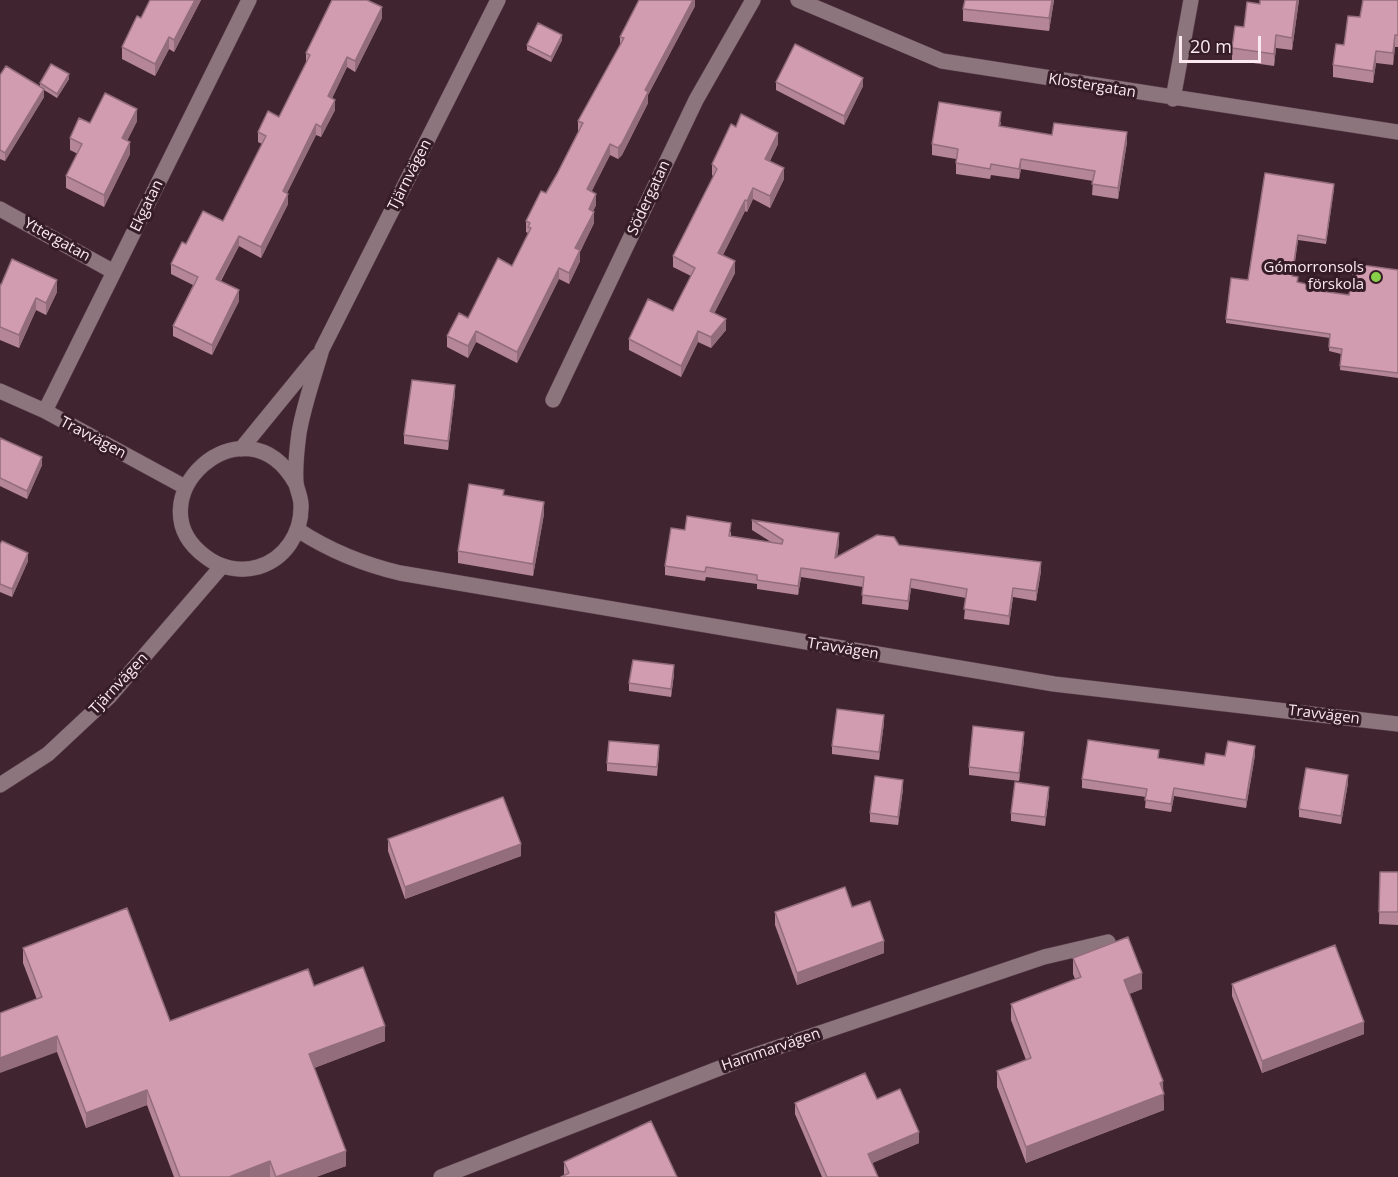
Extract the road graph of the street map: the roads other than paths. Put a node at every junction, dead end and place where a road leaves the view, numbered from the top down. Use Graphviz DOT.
graph roads {
  1 [pos="249,0"];
  2 [pos="498,0"];
  3 [pos="753,0"];
  4 [pos="798,0"];
  5 [pos="1191,0"];
  6 [pos="1173,99"];
  7 [pos="1398,132"];
  8 [pos="0,209"];
  9 [pos="114,272"];
  10 [pos="322,349"];
  11 [pos="0,391"];
  12 [pos="554,400"];
  13 [pos="45,411"];
  14 [pos="241,449"];
  15 [pos="296,484"];
  16 [pos="185,487"];
  17 [pos="298,530"];
  18 [pos="222,566"];
  19 [pos="1398,724"];
  20 [pos="0,785"];
  21 [pos="1108,942"];
  22 [pos="441,1177"];
  1 -- 9 [label="street, Ekgatan"];
  2 -- 10 [label="street, Tjärnvägen"];
  3 -- 12 [label="street, Södergatan"];
  4 -- 6 [label="street, Klostergatan"];
  5 -- 6 [label="street"];
  6 -- 7 [label="street, Klostergatan"];
  8 -- 9 [label="street, Yttergatan"];
  9 -- 13 [label="street, Ekgatan"];
  10 -- 14 [label="street, Tjärnvägen"];
  10 -- 15 [label="street, Tjärnvägen"];
  11 -- 13 [label="street, Travvägen"];
  13 -- 16 [label="street, Travvägen"];
  14 -- 15 [label="street"];
  14 -- 16 [label="street"];
  15 -- 17 [label="street"];
  16 -- 18 [label="street"];
  17 -- 18 [label="street"];
  17 -- 19 [label="street, Travvägen"];
  18 -- 20 [label="street, Tjärnvägen"];
  21 -- 22 [label="street, Hammarvägen"];
}
